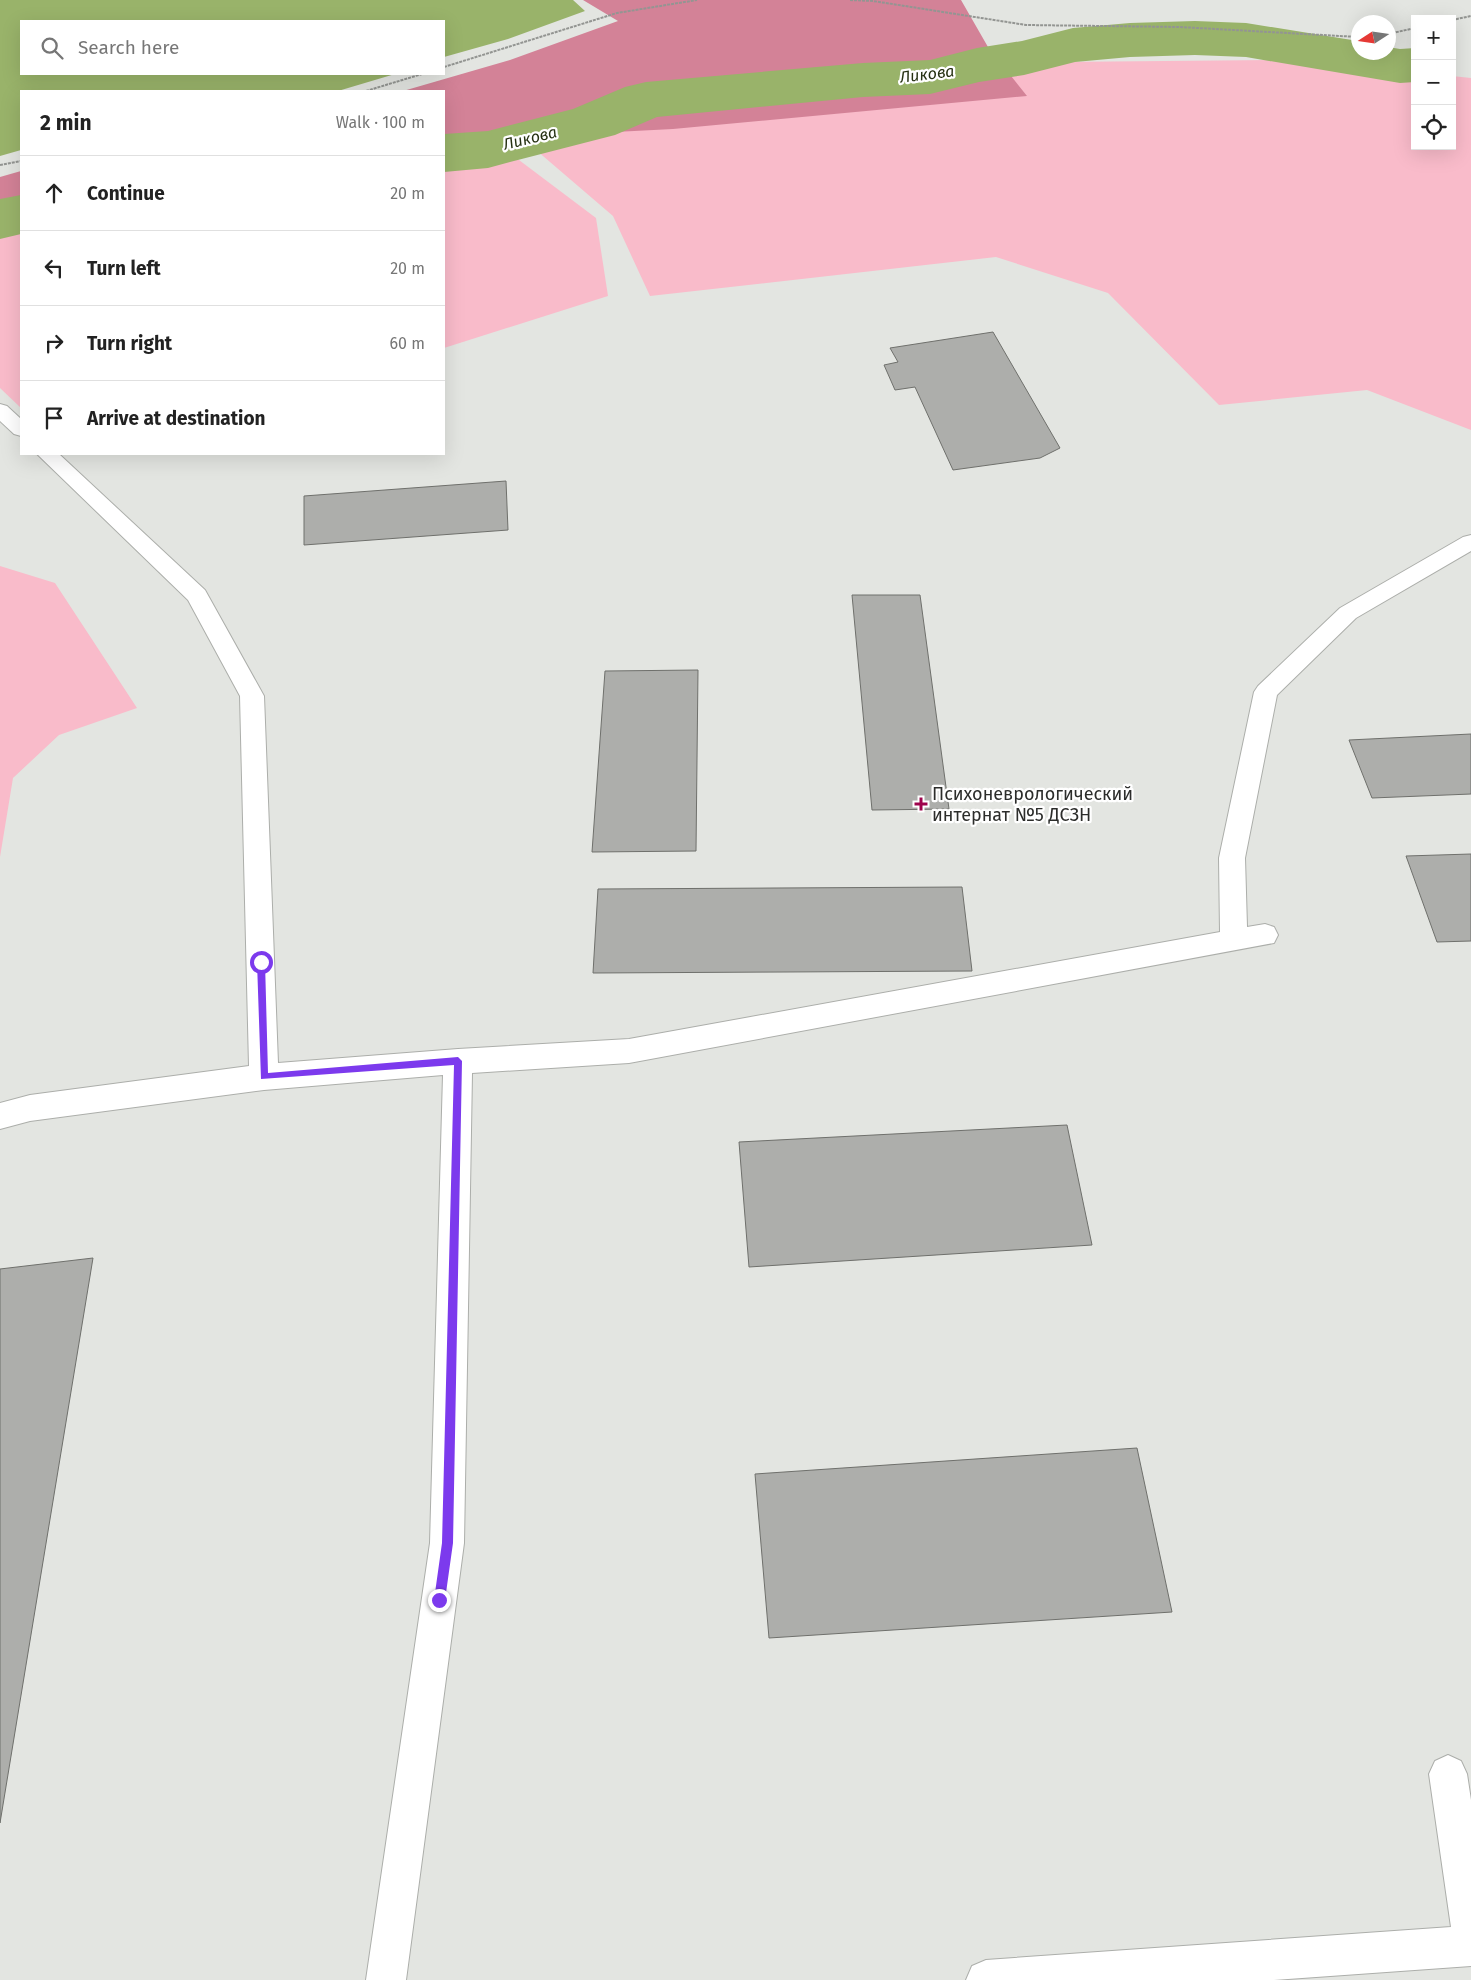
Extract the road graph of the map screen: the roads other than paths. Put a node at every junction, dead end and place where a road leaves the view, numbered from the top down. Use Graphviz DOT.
graph roads {
  1 [pos="0,410"];
  2 [pos="20,429"];
  3 [pos="48,455"];
  4 [pos="1471,542"];
  5 [pos="1265,935"];
  6 [pos="1234,940"];
  7 [pos="458,1061"];
  8 [pos="264,1077"];
  9 [pos="0,1116"];
  10 [pos="1448,1774"];
  11 [pos="1471,1928"];
  12 [pos="1471,1946"];
  13 [pos="386,1980"];
  14 [pos="986,1980"];
  1 -- 2 [label="lane"];
  3 -- 8 [label="lane"];
  4 -- 6 [label="lane"];
  5 -- 6 [label="lane"];
  6 -- 7 [label="lane"];
  7 -- 8 [label="lane"];
  7 -- 13 [label="lane"];
  8 -- 9 [label="lane"];
  10 -- 11 [label="lane"];
  12 -- 14 [label="lane"];
}
